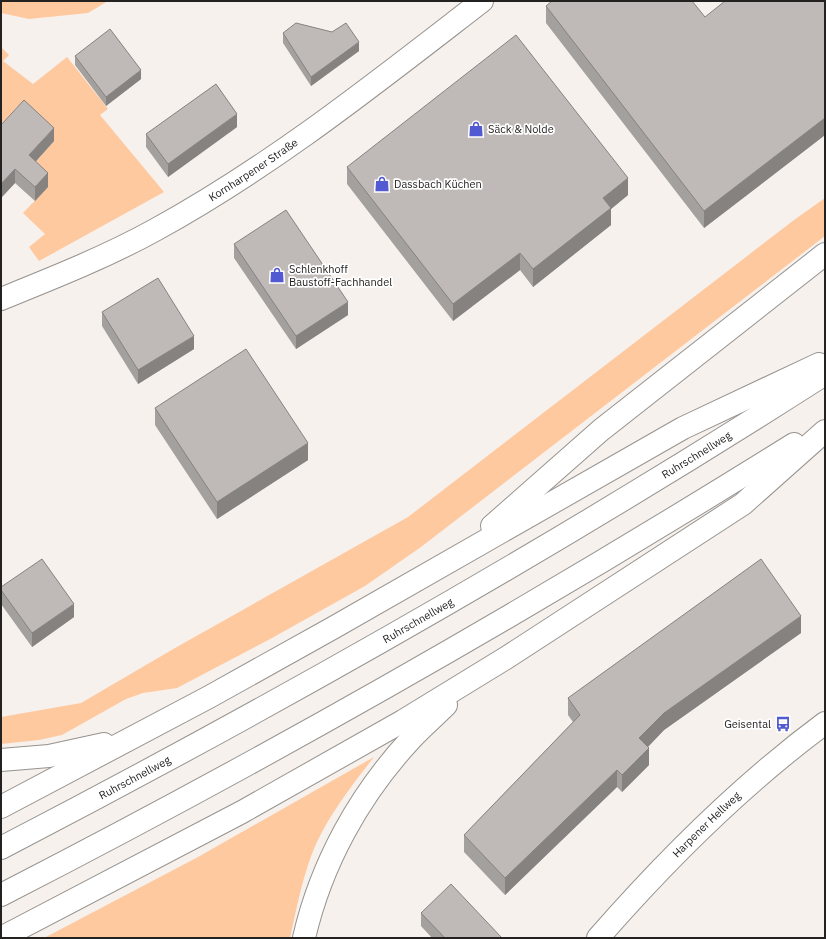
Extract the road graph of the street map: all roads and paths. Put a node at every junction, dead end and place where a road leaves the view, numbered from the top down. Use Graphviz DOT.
graph roads {
  1 [pos="482,1"];
  2 [pos="825,254"];
  3 [pos="1,299"];
  4 [pos="825,362"];
  5 [pos="825,374"];
  6 [pos="825,425"];
  7 [pos="825,430"];
  8 [pos="436,569"];
  9 [pos="506,658"];
  10 [pos="825,723"];
  11 [pos="154,726"];
  12 [pos="1,760"];
  13 [pos="1,807"];
  14 [pos="1,848"];
  15 [pos="1,895"];
  16 [pos="1,938"];
  17 [pos="304,938"];
  18 [pos="598,938"];
  1 -- 3 [label="main road, Kornharpener Straße"];
  2 -- 8 [label="main road"];
  4 -- 8 [label="main road"];
  5 -- 14 [label="main road, Ruhrschnellweg"];
  6 -- 15 [label="main road"];
  7 -- 9 [label="main road"];
  8 -- 11 [label="main road"];
  9 -- 16 [label="main road"];
  9 -- 17 [label="main road"];
  10 -- 18 [label="main road, Harpener Hellweg"];
  11 -- 12 [label="main road"];
  11 -- 13 [label="main road"];
}
